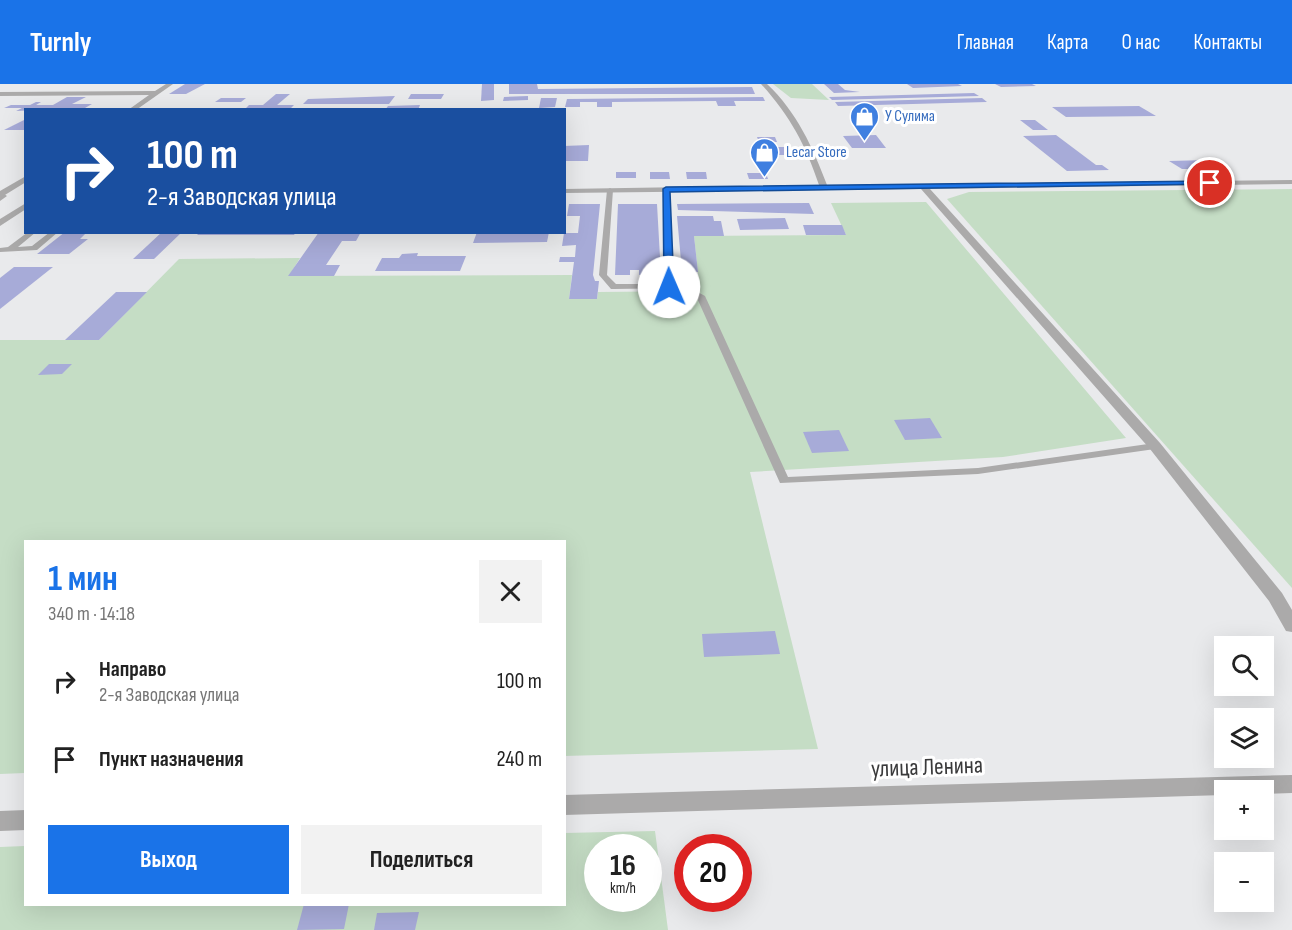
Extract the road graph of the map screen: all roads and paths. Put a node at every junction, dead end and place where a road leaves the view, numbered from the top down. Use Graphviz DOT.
graph roads {
  1 [pos="42,84"];
  2 [pos="170,84"];
  3 [pos="764,84"];
  4 [pos="22,93"];
  5 [pos="154,93"];
  6 [pos="0,94"];
  7 [pos="8,101"];
  8 [pos="134,108"];
  9 [pos="24,180"];
  10 [pos="1292,182"];
  11 [pos="924,187"];
  12 [pos="824,188"];
  13 [pos="666,189"];
  14 [pos="610,190"];
  15 [pos="566,191"];
  16 [pos="15,196"];
  17 [pos="1,197"];
  18 [pos="23,210"];
  19 [pos="0,222"];
  20 [pos="30,234"];
  21 [pos="52,234"];
  22 [pos="11,248"];
  23 [pos="0,250"];
  24 [pos="669,287"];
  25 [pos="1155,446"];
  26 [pos="1292,626"];
  27 [pos="1292,784"];
  28 [pos="566,805"];
  29 [pos="24,820"];
  30 [pos="0,821"];
  1 -- 4 [label="street"];
  2 -- 8 [label="street"];
  3 -- 12 [label="street"];
  4 -- 5 [label="street"];
  4 -- 6 [label="street"];
  4 -- 7 [label="street"];
  9 -- 17 [label="street"];
  10 -- 11 [label="street"];
  11 -- 12 [label="street"];
  11 -- 25 [label="street"];
  12 -- 13 [label="street"];
  13 -- 14 [label="street"];
  13 -- 24 [label="lane"];
  14 -- 15 [label="street"];
  14 -- 24 [label="lane"];
  16 -- 17 [label="street"];
  18 -- 19 [label="street"];
  20 -- 22 [label="lane"];
  21 -- 22 [label="lane"];
  22 -- 23 [label="lane"];
  24 -- 25 [label="lane"];
  25 -- 26 [label="street"];
  27 -- 28 [label="street, улица Ленина"];
  29 -- 30 [label="street"];
}
